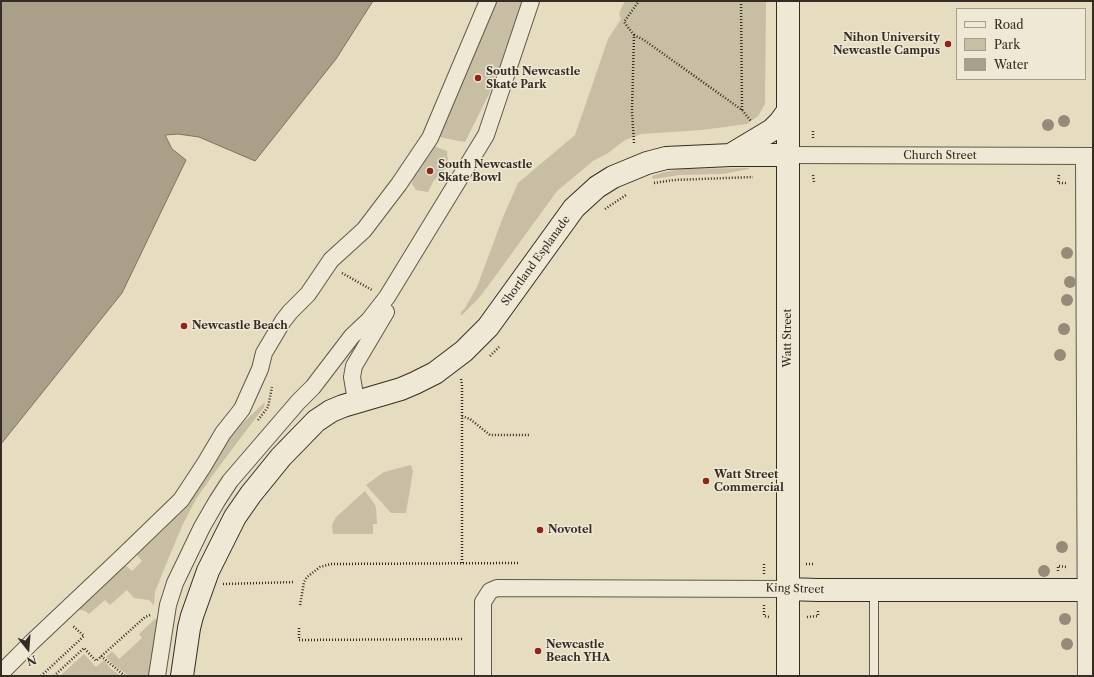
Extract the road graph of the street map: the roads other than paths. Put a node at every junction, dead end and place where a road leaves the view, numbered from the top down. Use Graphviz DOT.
graph roads {
  1 [pos="488,1"];
  2 [pos="531,1"];
  3 [pos="788,1"];
  4 [pos="788,111"];
  5 [pos="730,155"];
  6 [pos="787,155"];
  7 [pos="1088,156"];
  8 [pos="411,271"];
  9 [pos="356,402"];
  10 [pos="788,589"];
  11 [pos="1089,590"];
  12 [pos="874,591"];
  13 [pos="1,673"];
  14 [pos="157,676"];
  15 [pos="182,676"];
  16 [pos="483,676"];
  17 [pos="788,676"];
  18 [pos="874,676"];
  19 [pos="1086,676"];
  1 -- 13 [label="street"];
  2 -- 14 [label="street"];
  3 -- 4 [label="main road, Watt Street"];
  4 -- 5 [label="main road, Shortland Esplanade"];
  4 -- 6 [label="main road, Watt Street"];
  5 -- 6 [label="main road, Shortland Esplanade"];
  5 -- 9 [label="main road, Shortland Esplanade"];
  6 -- 7 [label="street, Church Street"];
  6 -- 10 [label="main road, Watt Street"];
  7 -- 11 [label="street"];
  8 -- 9 [label="street"];
  9 -- 15 [label="main road, Shortland Esplanade"];
  10 -- 12 [label="main road, King Street"];
  10 -- 16 [label="street, King Street"];
  10 -- 17 [label="main road, Watt Street"];
  11 -- 12 [label="main road, King Street"];
  11 -- 19 [label="street"];
  12 -- 18 [label="lane"];
}
